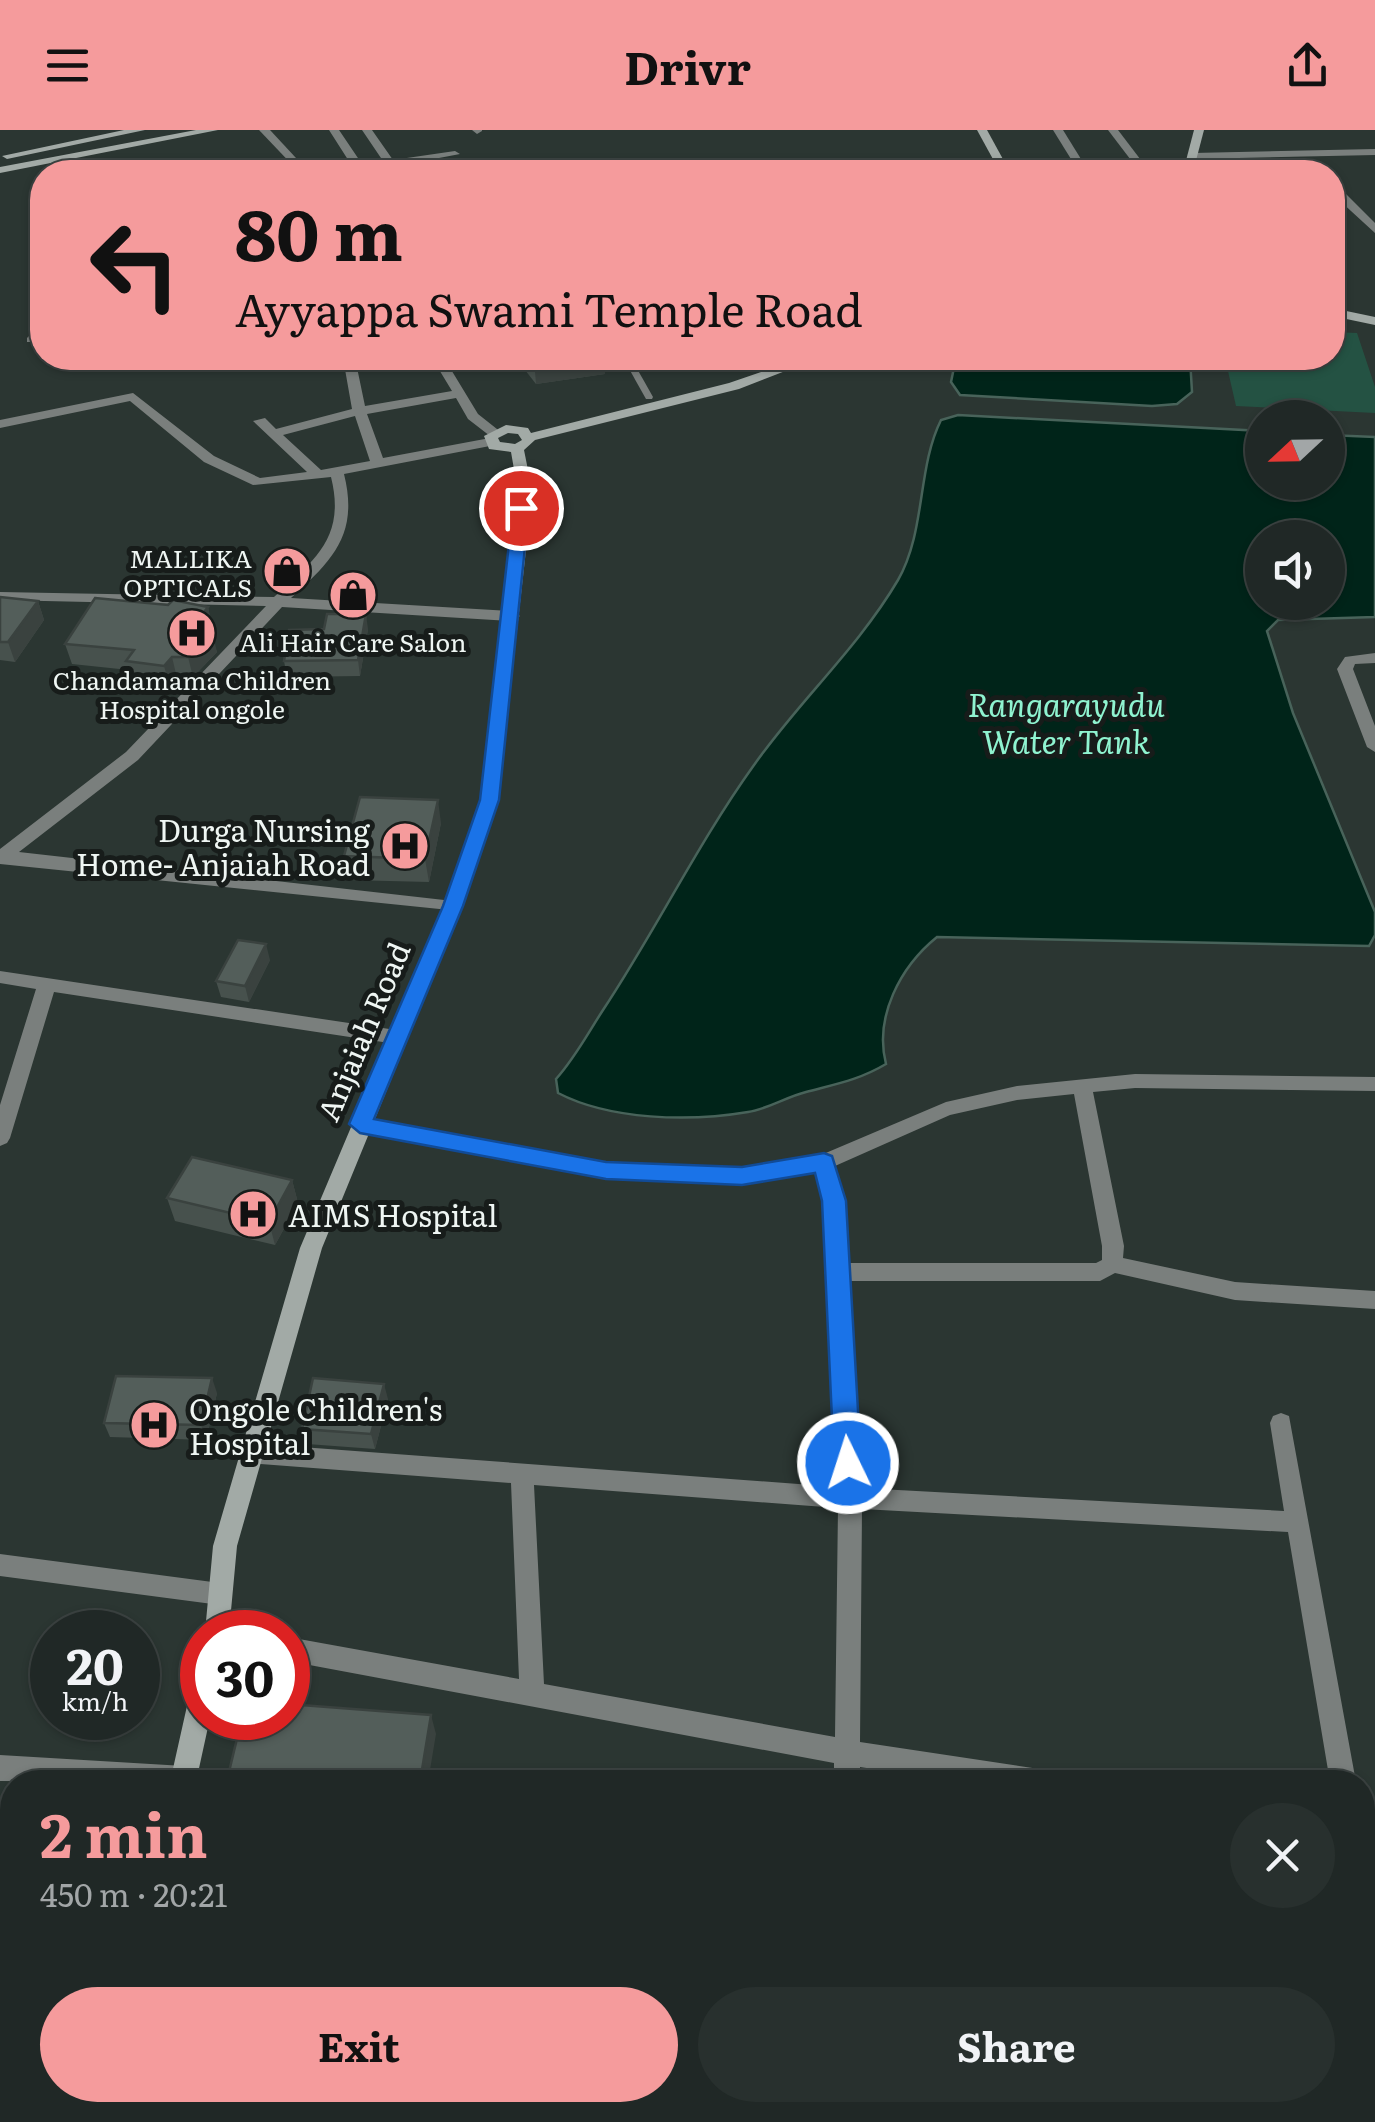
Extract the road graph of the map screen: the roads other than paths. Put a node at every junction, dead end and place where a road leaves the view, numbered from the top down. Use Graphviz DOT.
graph roads {
  1 [pos="140,130"];
  2 [pos="213,130"];
  3 [pos="264,130"];
  4 [pos="334,130"];
  5 [pos="367,130"];
  6 [pos="982,130"];
  7 [pos="1058,130"];
  8 [pos="1113,130"];
  9 [pos="1199,130"];
  10 [pos="1375,152"];
  11 [pos="454,154"];
  12 [pos="1193,156"];
  13 [pos="0,158"];
  14 [pos="53,160"];
  15 [pos="293,160"];
  16 [pos="354,160"];
  17 [pos="388,160"];
  18 [pos="428,160"];
  19 [pos="998,160"];
  20 [pos="1077,160"];
  21 [pos="1136,160"];
  22 [pos="1192,160"];
  23 [pos="30,164"];
  24 [pos="0,170"];
  25 [pos="1345,199"];
  26 [pos="1375,230"];
  27 [pos="1345,315"];
  28 [pos="1375,321"];
  29 [pos="352,370"];
  30 [pos="445,370"];
  31 [pos="634,370"];
  32 [pos="744,370"];
  33 [pos="779,370"];
  34 [pos="458,394"];
  35 [pos="649,397"];
  36 [pos="359,410"];
  37 [pos="260,422"];
  38 [pos="0,424"];
  39 [pos="276,433"];
  40 [pos="492,437"];
  41 [pos="521,438"];
  42 [pos="377,461"];
  43 [pos="336,470"];
  44 [pos="318,475"];
  45 [pos="0,596"];
  46 [pos="278,602"];
  47 [pos="512,616"];
  48 [pos="1375,658"];
  49 [pos="1375,747"];
  50 [pos="1,856"];
  51 [pos="453,906"];
  52 [pos="0,977"];
  53 [pos="46,986"];
  54 [pos="396,1037"];
  55 [pos="1082,1084"];
  56 [pos="1373,1089"];
  57 [pos="360,1124"];
  58 [pos="0,1138"];
  59 [pos="824,1162"];
  60 [pos="1112,1264"];
  61 [pos="835,1272"];
  62 [pos="1375,1300"];
  63 [pos="1282,1422"];
  64 [pos="248,1453"];
  65 [pos="522,1474"];
  66 [pos="850,1498"];
  67 [pos="1298,1522"];
  68 [pos="0,1565"];
  69 [pos="220,1594"];
  70 [pos="219,1610"];
  71 [pos="310,1654"];
  72 [pos="532,1693"];
  73 [pos="192,1740"];
  74 [pos="850,1754"];
  75 [pos="0,1768"];
  76 [pos="30,1770"];
  77 [pos="185,1770"];
  78 [pos="849,1770"];
  79 [pos="959,1770"];
  80 [pos="1341,1770"];
  1 -- 13 [label="street"];
  2 -- 14 [label="street"];
  3 -- 15 [label="street"];
  4 -- 16 [label="street"];
  5 -- 17 [label="street"];
  6 -- 19 [label="street"];
  7 -- 20 [label="street"];
  8 -- 21 [label="street"];
  9 -- 12 [label="street"];
  10 -- 12 [label="street"];
  11 -- 18 [label="street"];
  12 -- 22 [label="street"];
  23 -- 24 [label="street"];
  25 -- 26 [label="street"];
  27 -- 28 [label="street"];
  29 -- 36 [label="street"];
  30 -- 34 [label="street"];
  31 -- 35 [label="lane"];
  32 -- 35 [label="street"];
  33 -- 41 [label="street"];
  34 -- 36 [label="street"];
  34 -- 40 [label="street"];
  35 -- 41 [label="street"];
  36 -- 39 [label="street"];
  36 -- 42 [label="street"];
  37 -- 39 [label="street"];
  38 -- 44 [label="street"];
  39 -- 44 [label="street"];
  40 -- 41 [label="street"];
  40 -- 42 [label="street"];
  41 -- 47 [label="street, Anjaiah Road"];
  42 -- 43 [label="street"];
  43 -- 44 [label="street"];
  43 -- 46 [label="street"];
  45 -- 46 [label="street"];
  46 -- 47 [label="street"];
  46 -- 50 [label="street"];
  47 -- 51 [label="street, Anjaiah Road"];
  48 -- 49 [label="street"];
  50 -- 51 [label="street"];
  51 -- 54 [label="street, Anjaiah Road"];
  52 -- 53 [label="street"];
  53 -- 54 [label="street"];
  53 -- 58 [label="street"];
  54 -- 57 [label="street, Anjaiah Road"];
  55 -- 56 [label="street"];
  55 -- 59 [label="street"];
  55 -- 60 [label="street"];
  57 -- 59 [label="street"];
  57 -- 64 [label="street, Anjaiah Road"];
  59 -- 61 [label="street"];
  60 -- 61 [label="street"];
  60 -- 62 [label="street"];
  61 -- 66 [label="street"];
  63 -- 67 [label="street"];
  64 -- 65 [label="street"];
  64 -- 69 [label="street, Anjaiah Road"];
  65 -- 66 [label="street"];
  65 -- 72 [label="street"];
  66 -- 67 [label="street"];
  66 -- 74 [label="street"];
  67 -- 80 [label="street"];
  68 -- 69 [label="street"];
  69 -- 70 [label="street, Anjaiah Road"];
  71 -- 72 [label="street"];
  72 -- 74 [label="street"];
  73 -- 77 [label="street"];
  74 -- 78 [label="street"];
  74 -- 79 [label="street"];
  75 -- 76 [label="street"];
}
